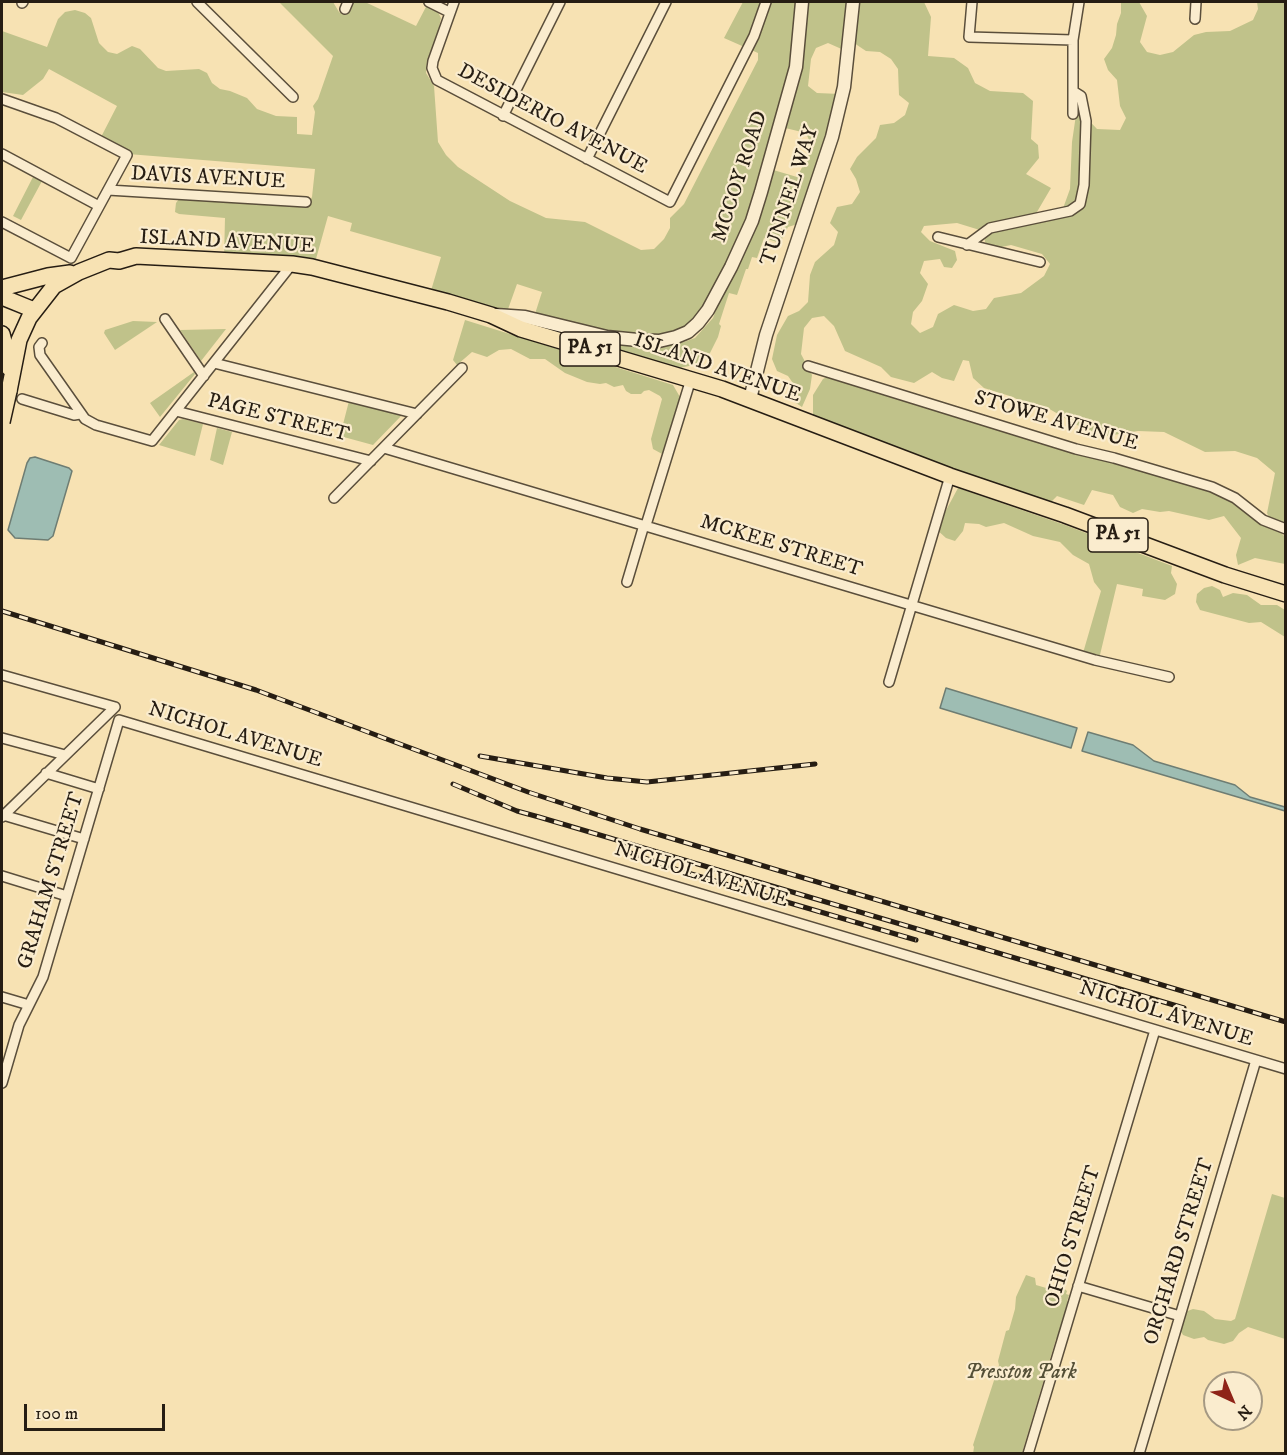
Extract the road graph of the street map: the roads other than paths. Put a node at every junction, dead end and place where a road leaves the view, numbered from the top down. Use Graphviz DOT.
graph roads {
  1 [pos="197,2"];
  2 [pos="429,2"];
  3 [pos="454,2"];
  4 [pos="560,2"];
  5 [pos="666,2"];
  6 [pos="766,2"];
  7 [pos="802,2"];
  8 [pos="853,2"];
  9 [pos="972,2"];
  10 [pos="1079,2"];
  11 [pos="1196,2"];
  12 [pos="449,12"];
  13 [pos="1195,19"];
  14 [pos="1073,40"];
  15 [pos="1073,91"];
  16 [pos="293,97"];
  17 [pos="2,99"];
  18 [pos="1073,114"];
  19 [pos="503,116"];
  20 [pos="2,154"];
  21 [pos="587,159"];
  22 [pos="108,190"];
  23 [pos="306,202"];
  24 [pos="99,206"];
  25 [pos="2,222"];
  26 [pos="938,237"];
  27 [pos="967,245"];
  28 [pos="71,258"];
  29 [pos="119,261"];
  30 [pos="1040,262"];
  31 [pos="292,264"];
  32 [pos="79,272"];
  33 [pos="2,288"];
  34 [pos="51,292"];
  35 [pos="2,297"];
  36 [pos="34,310"];
  37 [pos="492,315"];
  38 [pos="165,319"];
  39 [pos="2,334"];
  40 [pos="42,343"];
  41 [pos="214,363"];
  42 [pos="808,366"];
  43 [pos="462,368"];
  44 [pos="204,376"];
  45 [pos="691,379"];
  46 [pos="14,392"];
  47 [pos="750,399"];
  48 [pos="176,411"];
  49 [pos="80,414"];
  50 [pos="417,414"];
  51 [pos="2,422"];
  52 [pos="384,448"];
  53 [pos="371,461"];
  54 [pos="950,476"];
  55 [pos="334,498"];
  56 [pos="645,525"];
  57 [pos="1286,529"];
  58 [pos="627,582"];
  59 [pos="1286,594"];
  60 [pos="912,605"];
  61 [pos="2,675"];
  62 [pos="1169,677"];
  63 [pos="889,682"];
  64 [pos="115,707"];
  65 [pos="119,720"];
  66 [pos="2,738"];
  67 [pos="65,755"];
  68 [pos="46,773"];
  69 [pos="99,789"];
  70 [pos="2,816"];
  71 [pos="84,839"];
  72 [pos="2,876"];
  73 [pos="67,896"];
  74 [pos="2,997"];
  75 [pos="28,1005"];
  76 [pos="1155,1030"];
  77 [pos="1256,1060"];
  78 [pos="1286,1069"];
  79 [pos="2,1083"];
  80 [pos="1078,1286"];
  81 [pos="1180,1316"];
  82 [pos="1028,1454"];
  83 [pos="1138,1454"];
  1 -- 16 [label="street"];
  2 -- 12 [label="street"];
  3 -- 12 [label="street"];
  4 -- 19 [label="street"];
  5 -- 21 [label="street"];
  6 -- 21 [label="street, DESIDERIO AVENUE"];
  7 -- 37 [label="street, MCCOY ROAD"];
  8 -- 47 [label="street, TUNNEL WAY"];
  9 -- 14 [label="street"];
  10 -- 14 [label="street"];
  11 -- 13 [label="street"];
  12 -- 19 [label="street, DESIDERIO AVENUE"];
  14 -- 15 [label="street"];
  15 -- 18 [label="street"];
  15 -- 27 [label="street"];
  17 -- 22 [label="street"];
  19 -- 21 [label="street, DESIDERIO AVENUE"];
  20 -- 24 [label="street"];
  22 -- 23 [label="street, DAVIS AVENUE"];
  22 -- 24 [label="street"];
  24 -- 28 [label="street"];
  25 -- 28 [label="street"];
  26 -- 27 [label="street"];
  27 -- 30 [label="street"];
  28 -- 32 [label="street"];
  29 -- 31 [label="main road, ISLAND AVENUE / PA 51"];
  29 -- 32 [label="main road, ISLAND AVENUE / PA 51"];
  29 -- 34 [label="main road, ISLAND AVENUE / PA 51"];
  31 -- 37 [label="main road, ISLAND AVENUE / PA 51"];
  31 -- 41 [label="street"];
  32 -- 33 [label="main road"];
  32 -- 34 [label="main road, ISLAND AVENUE / PA 51"];
  34 -- 36 [label="main road, ISLAND AVENUE / PA 51"];
  35 -- 36 [label="main road"];
  36 -- 46 [label="main road, ISLAND AVENUE"];
  37 -- 45 [label="main road, ISLAND AVENUE / PA 51"];
  38 -- 44 [label="street"];
  39 -- 46 [label="main road"];
  40 -- 49 [label="street"];
  41 -- 44 [label="street"];
  41 -- 50 [label="street"];
  42 -- 57 [label="street, STOWE AVENUE"];
  43 -- 50 [label="street"];
  44 -- 48 [label="street"];
  45 -- 47 [label="main road, ISLAND AVENUE / PA 51"];
  45 -- 56 [label="street"];
  46 -- 49 [label="street"];
  46 -- 51 [label="main road, ISLAND AVENUE, bridge"];
  47 -- 54 [label="main road, ISLAND AVENUE / PA 51"];
  48 -- 49 [label="street"];
  48 -- 53 [label="street, PAGE STREET"];
  50 -- 52 [label="street"];
  52 -- 53 [label="street"];
  52 -- 56 [label="street, MCKEE STREET"];
  53 -- 55 [label="street"];
  54 -- 59 [label="main road, ISLAND AVENUE / PA 51"];
  54 -- 60 [label="street"];
  56 -- 58 [label="street"];
  56 -- 60 [label="street, MCKEE STREET"];
  60 -- 62 [label="street, MCKEE STREET"];
  60 -- 63 [label="street"];
  61 -- 64 [label="street"];
  64 -- 65 [label="street, NICHOL AVENUE"];
  64 -- 67 [label="street"];
  65 -- 69 [label="street, GRAHAM STREET"];
  65 -- 76 [label="street, NICHOL AVENUE"];
  66 -- 67 [label="street"];
  67 -- 68 [label="street"];
  68 -- 69 [label="street"];
  68 -- 70 [label="street"];
  69 -- 71 [label="street, GRAHAM STREET"];
  70 -- 71 [label="street"];
  71 -- 73 [label="street, GRAHAM STREET"];
  72 -- 73 [label="street"];
  73 -- 75 [label="street, GRAHAM STREET"];
  74 -- 75 [label="street"];
  75 -- 79 [label="street, GRAHAM STREET"];
  76 -- 77 [label="street, NICHOL AVENUE"];
  76 -- 80 [label="street, OHIO STREET"];
  77 -- 78 [label="street, NICHOL AVENUE"];
  77 -- 81 [label="street, ORCHARD STREET"];
  80 -- 81 [label="street"];
  80 -- 82 [label="street, OHIO STREET"];
  81 -- 83 [label="street, ORCHARD STREET"];
}
